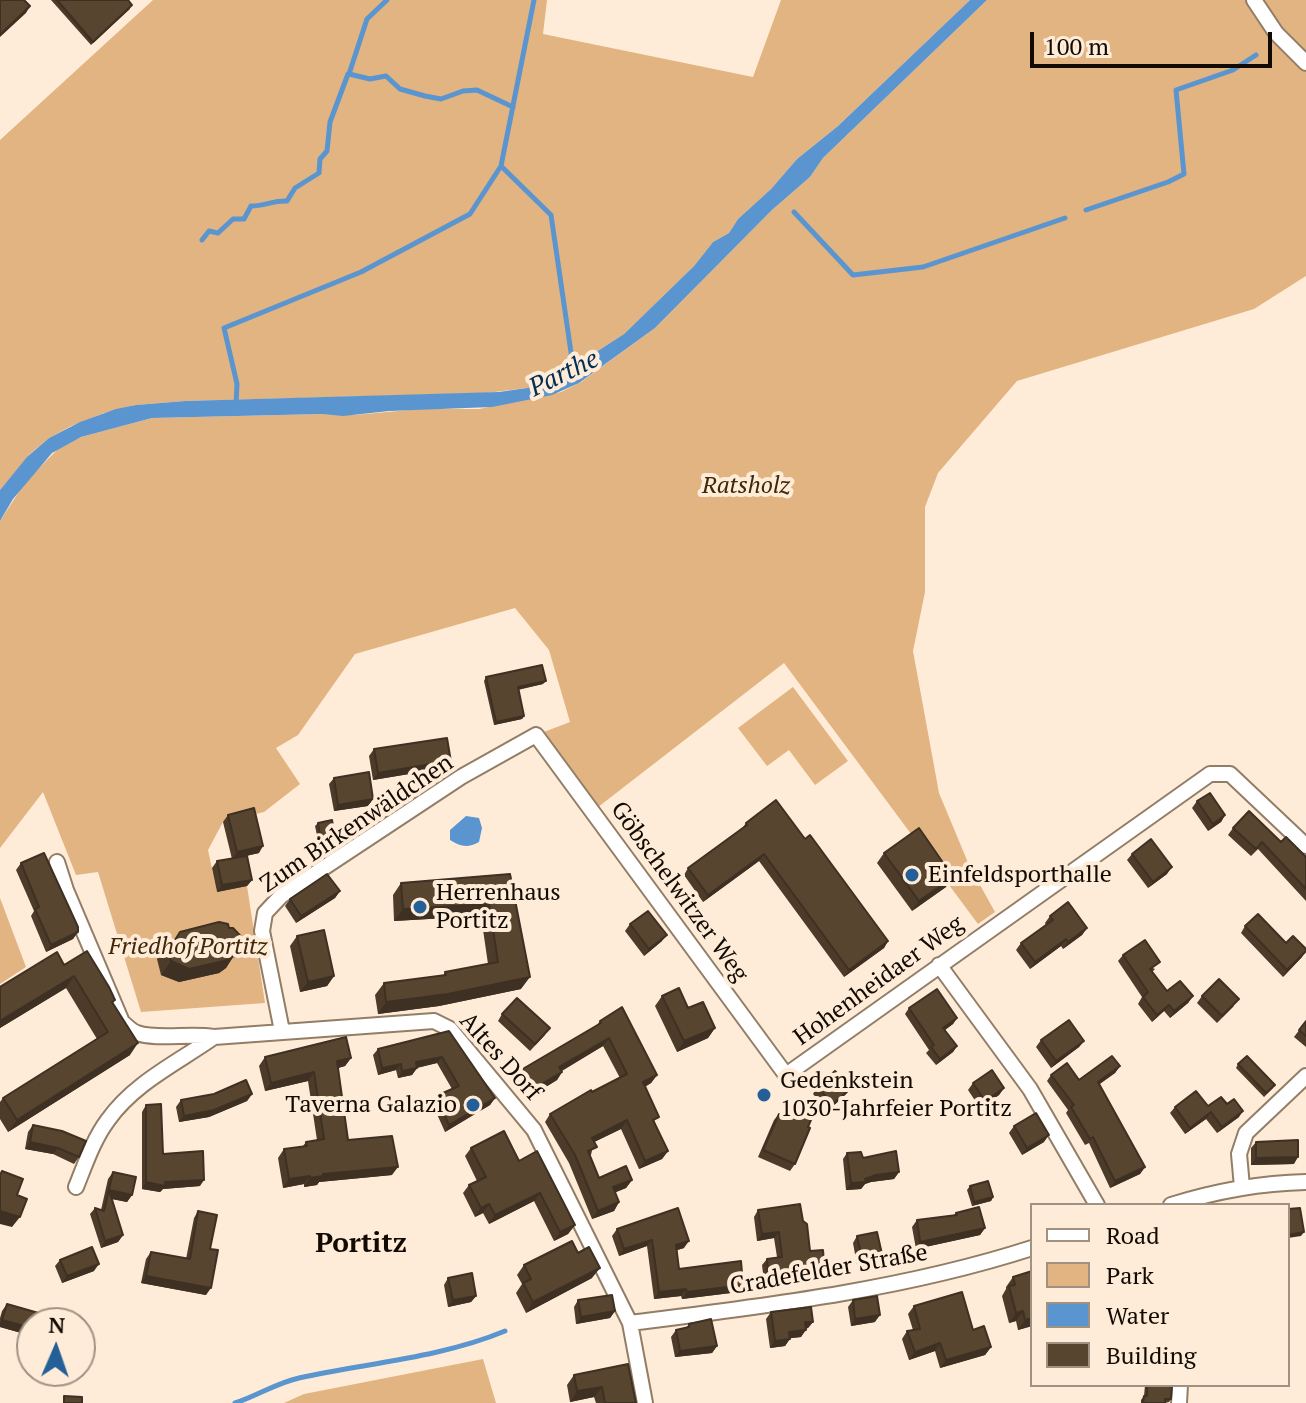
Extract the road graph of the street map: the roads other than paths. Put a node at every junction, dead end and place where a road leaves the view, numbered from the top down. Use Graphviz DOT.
graph roads {
  1 [pos="1254,0"];
  2 [pos="1306,63"];
  3 [pos="536,735"];
  4 [pos="1306,846"];
  5 [pos="57,862"];
  6 [pos="939,965"];
  7 [pos="282,1031"];
  8 [pos="214,1037"];
  9 [pos="786,1075"];
  10 [pos="1306,1076"];
  11 [pos="1306,1182"];
  12 [pos="76,1187"];
  13 [pos="1242,1187"];
  14 [pos="1096,1203"];
  15 [pos="1178,1203"];
  16 [pos="1030,1249"];
  17 [pos="630,1323"];
  18 [pos="645,1403"];
  1 -- 2 [label="street"];
  3 -- 7 [label="street, Zum Birkenwäldchen"];
  3 -- 9 [label="street, Göbschelwitzer Weg"];
  4 -- 6 [label="street, Hohenheidaer Weg"];
  5 -- 8 [label="street, Altes Dorf"];
  6 -- 9 [label="street, Hohenheidaer Weg"];
  6 -- 14 [label="street"];
  7 -- 8 [label="street, Altes Dorf"];
  7 -- 17 [label="street, Altes Dorf"];
  8 -- 12 [label="street, Altes Dorf"];
  10 -- 13 [label="street"];
  11 -- 13 [label="street"];
  13 -- 15 [label="street"];
  16 -- 17 [label="street, Cradefelder Straße"];
  17 -- 18 [label="street, Altes Dorf"];
}
